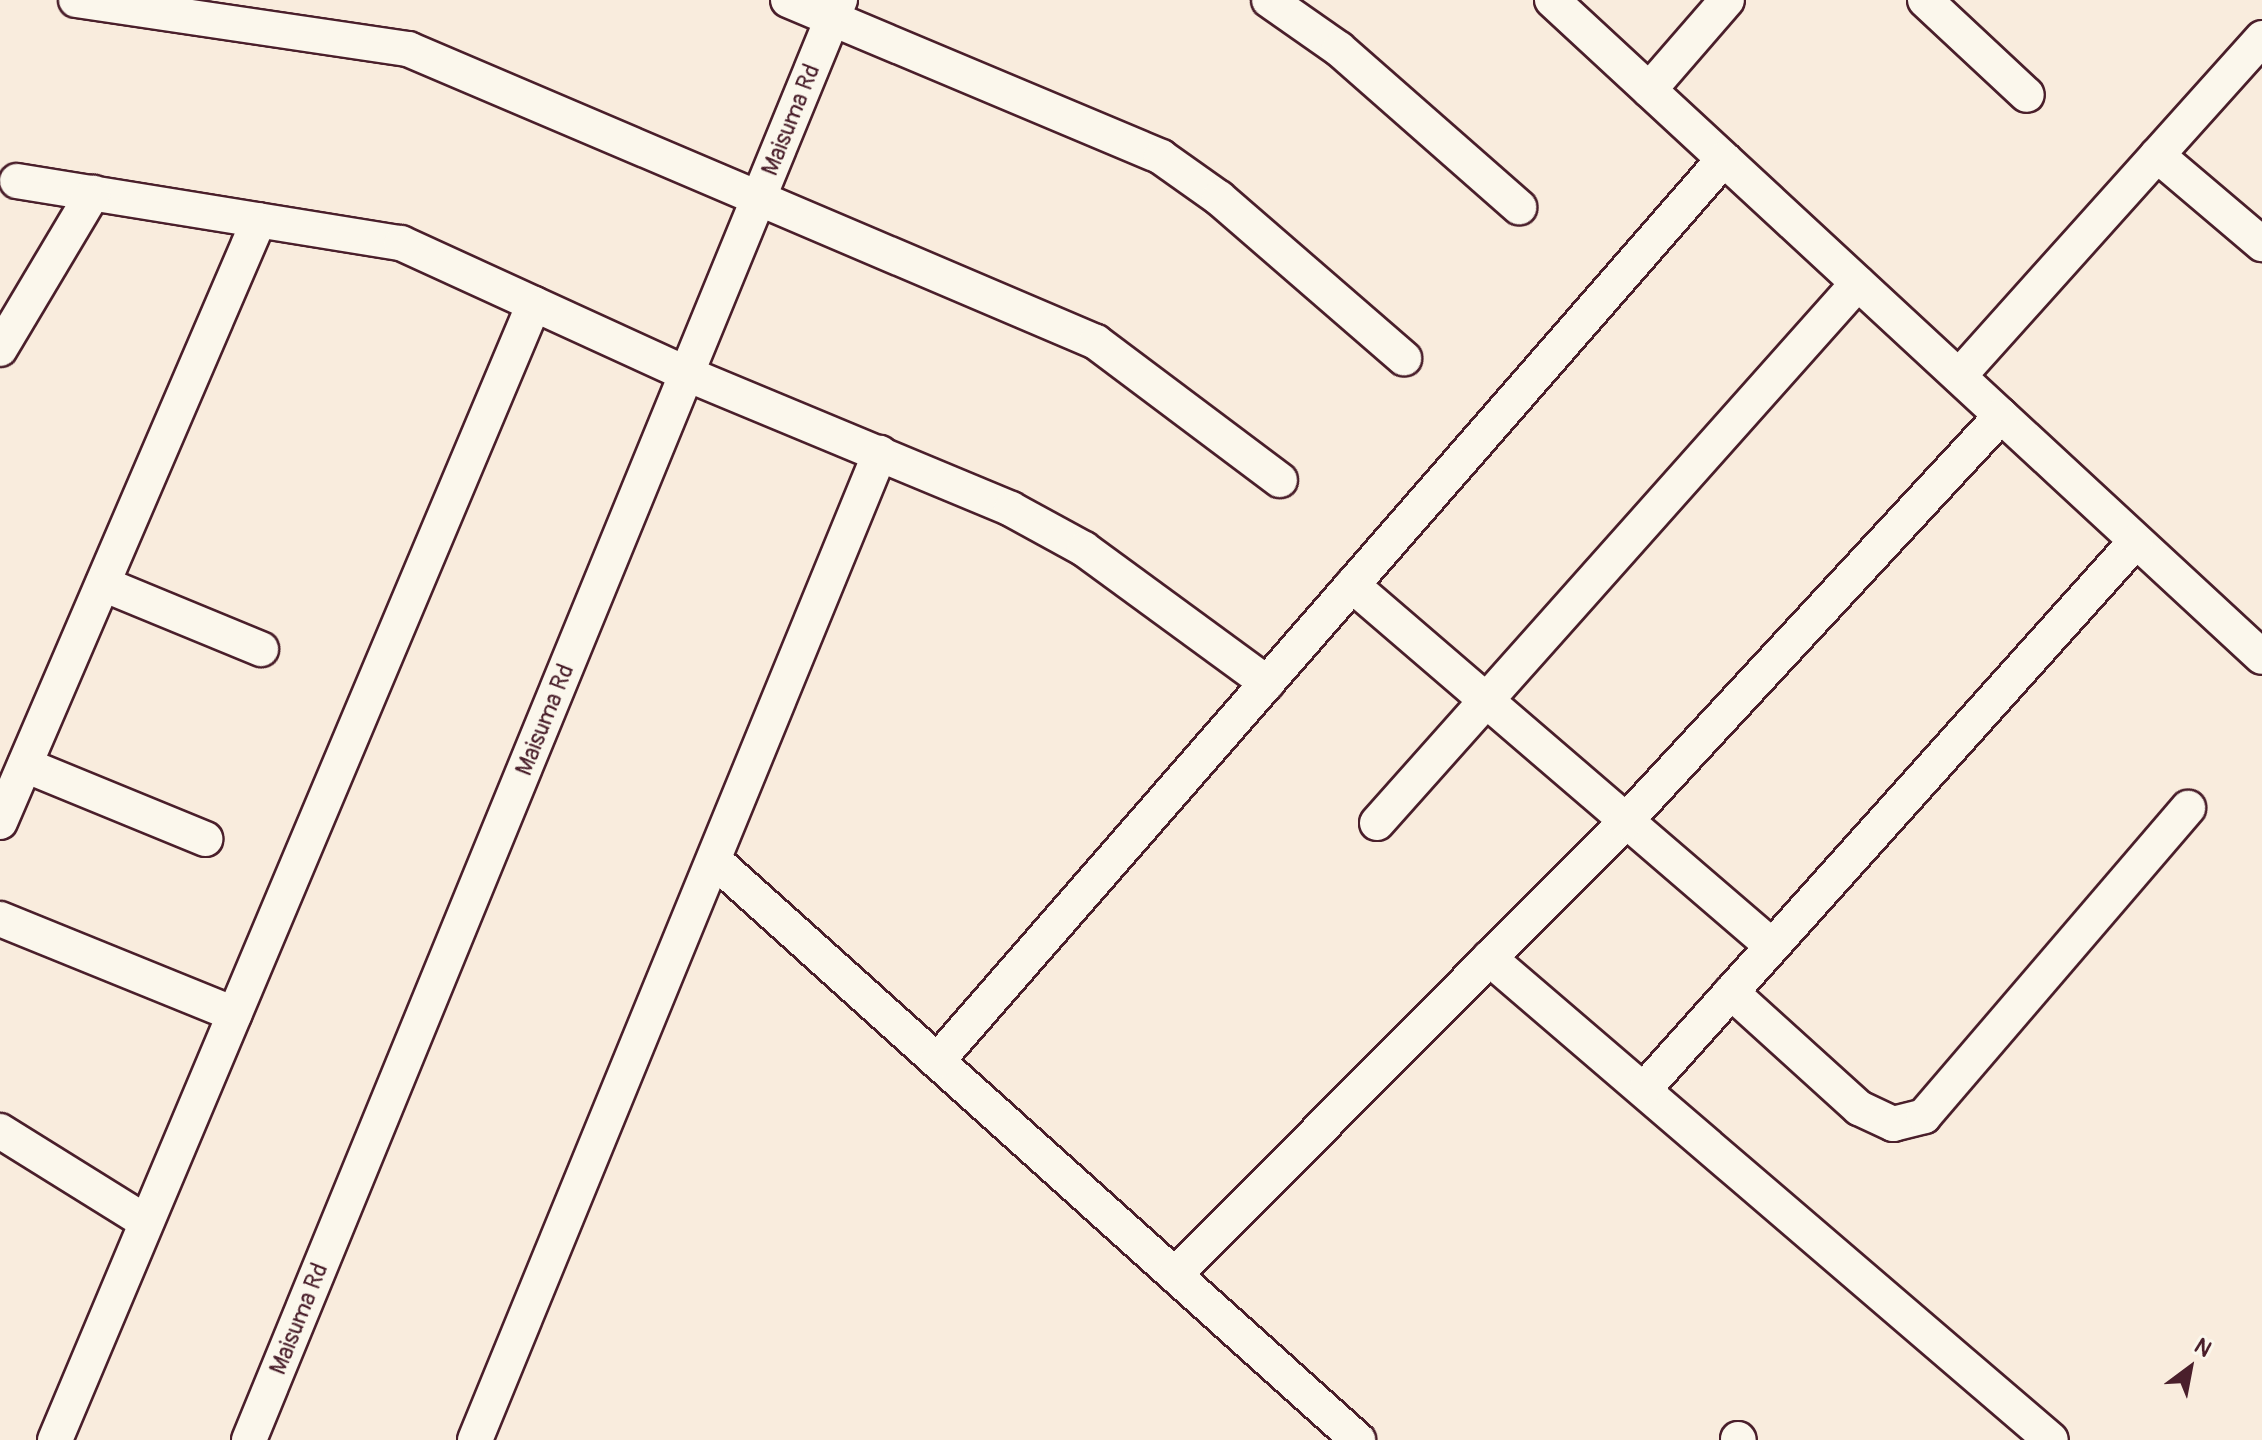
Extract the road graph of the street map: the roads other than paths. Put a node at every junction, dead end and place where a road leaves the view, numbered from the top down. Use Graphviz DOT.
graph roads {
  1 [pos="76,0"];
  2 [pos="788,0"];
  3 [pos="1269,0"];
  4 [pos="1552,0"];
  5 [pos="1727,0"];
  6 [pos="1925,0"];
  7 [pos="836,10"];
  8 [pos="2262,38"];
  9 [pos="1649,90"];
  10 [pos="2027,95"];
  11 [pos="2157,155"];
  12 [pos="1724,159"];
  13 [pos="17,181"];
  14 [pos="93,193"];
  15 [pos="758,200"];
  16 [pos="1519,207"];
  17 [pos="259,220"];
  18 [pos="2262,244"];
  19 [pos="1858,283"];
  20 [pos="534,304"];
  21 [pos="0,349"];
  22 [pos="1404,358"];
  23 [pos="687,374"];
  24 [pos="1959,376"];
  25 [pos="2001,416"];
  26 [pos="880,453"];
  27 [pos="1280,480"];
  28 [pos="2136,541"];
  29 [pos="103,584"];
  30 [pos="1352,585"];
  31 [pos="261,649"];
  32 [pos="2262,657"];
  33 [pos="1267,683"];
  34 [pos="1485,702"];
  35 [pos="25,765"];
  36 [pos="2188,808"];
  37 [pos="0,822"];
  38 [pos="1377,823"];
  39 [pos="1624,823"];
  40 [pos="205,839"];
  41 [pos="714,860"];
  42 [pos="0,919"];
  43 [pos="1772,946"];
  44 [pos="1489,958"];
  45 [pos="1731,992"];
  46 [pos="234,1014"];
  47 [pos="937,1061"];
  48 [pos="1647,1086"];
  49 [pos="5,1145"];
  50 [pos="146,1222"];
  51 [pos="1175,1275"];
  52 [pos="55,1440"];
  53 [pos="249,1440"];
  54 [pos="475,1440"];
  55 [pos="1358,1440"];
  56 [pos="2051,1440"];
  1 -- 15 [label="street"];
  2 -- 7 [label="street"];
  3 -- 16 [label="street"];
  4 -- 9 [label="street"];
  5 -- 9 [label="street"];
  6 -- 10 [label="street"];
  7 -- 15 [label="street, Maisuma Rd"];
  7 -- 22 [label="street"];
  8 -- 11 [label="street"];
  9 -- 12 [label="street"];
  11 -- 18 [label="street"];
  11 -- 24 [label="street"];
  12 -- 19 [label="street"];
  12 -- 30 [label="street"];
  13 -- 14 [label="street"];
  14 -- 17 [label="street"];
  14 -- 21 [label="street"];
  15 -- 23 [label="street, Maisuma Rd"];
  15 -- 27 [label="street"];
  17 -- 20 [label="street"];
  17 -- 29 [label="street"];
  19 -- 24 [label="street"];
  19 -- 34 [label="street"];
  20 -- 23 [label="street"];
  20 -- 46 [label="street"];
  23 -- 26 [label="street"];
  23 -- 53 [label="street, Maisuma Rd"];
  24 -- 25 [label="street"];
  25 -- 28 [label="street"];
  25 -- 39 [label="street"];
  26 -- 33 [label="street"];
  26 -- 41 [label="street"];
  28 -- 32 [label="street"];
  28 -- 43 [label="street"];
  29 -- 31 [label="street"];
  29 -- 35 [label="street"];
  30 -- 33 [label="street"];
  30 -- 34 [label="street"];
  33 -- 47 [label="street"];
  34 -- 38 [label="street"];
  34 -- 39 [label="street"];
  35 -- 37 [label="street"];
  35 -- 40 [label="street"];
  36 -- 45 [label="street"];
  39 -- 43 [label="street"];
  39 -- 44 [label="street"];
  41 -- 47 [label="street"];
  41 -- 54 [label="street"];
  42 -- 46 [label="street"];
  43 -- 45 [label="street"];
  44 -- 48 [label="street"];
  44 -- 51 [label="street"];
  45 -- 48 [label="street"];
  46 -- 50 [label="street"];
  47 -- 51 [label="street"];
  48 -- 56 [label="street"];
  49 -- 50 [label="street"];
  50 -- 52 [label="street"];
  51 -- 55 [label="street"];
}
